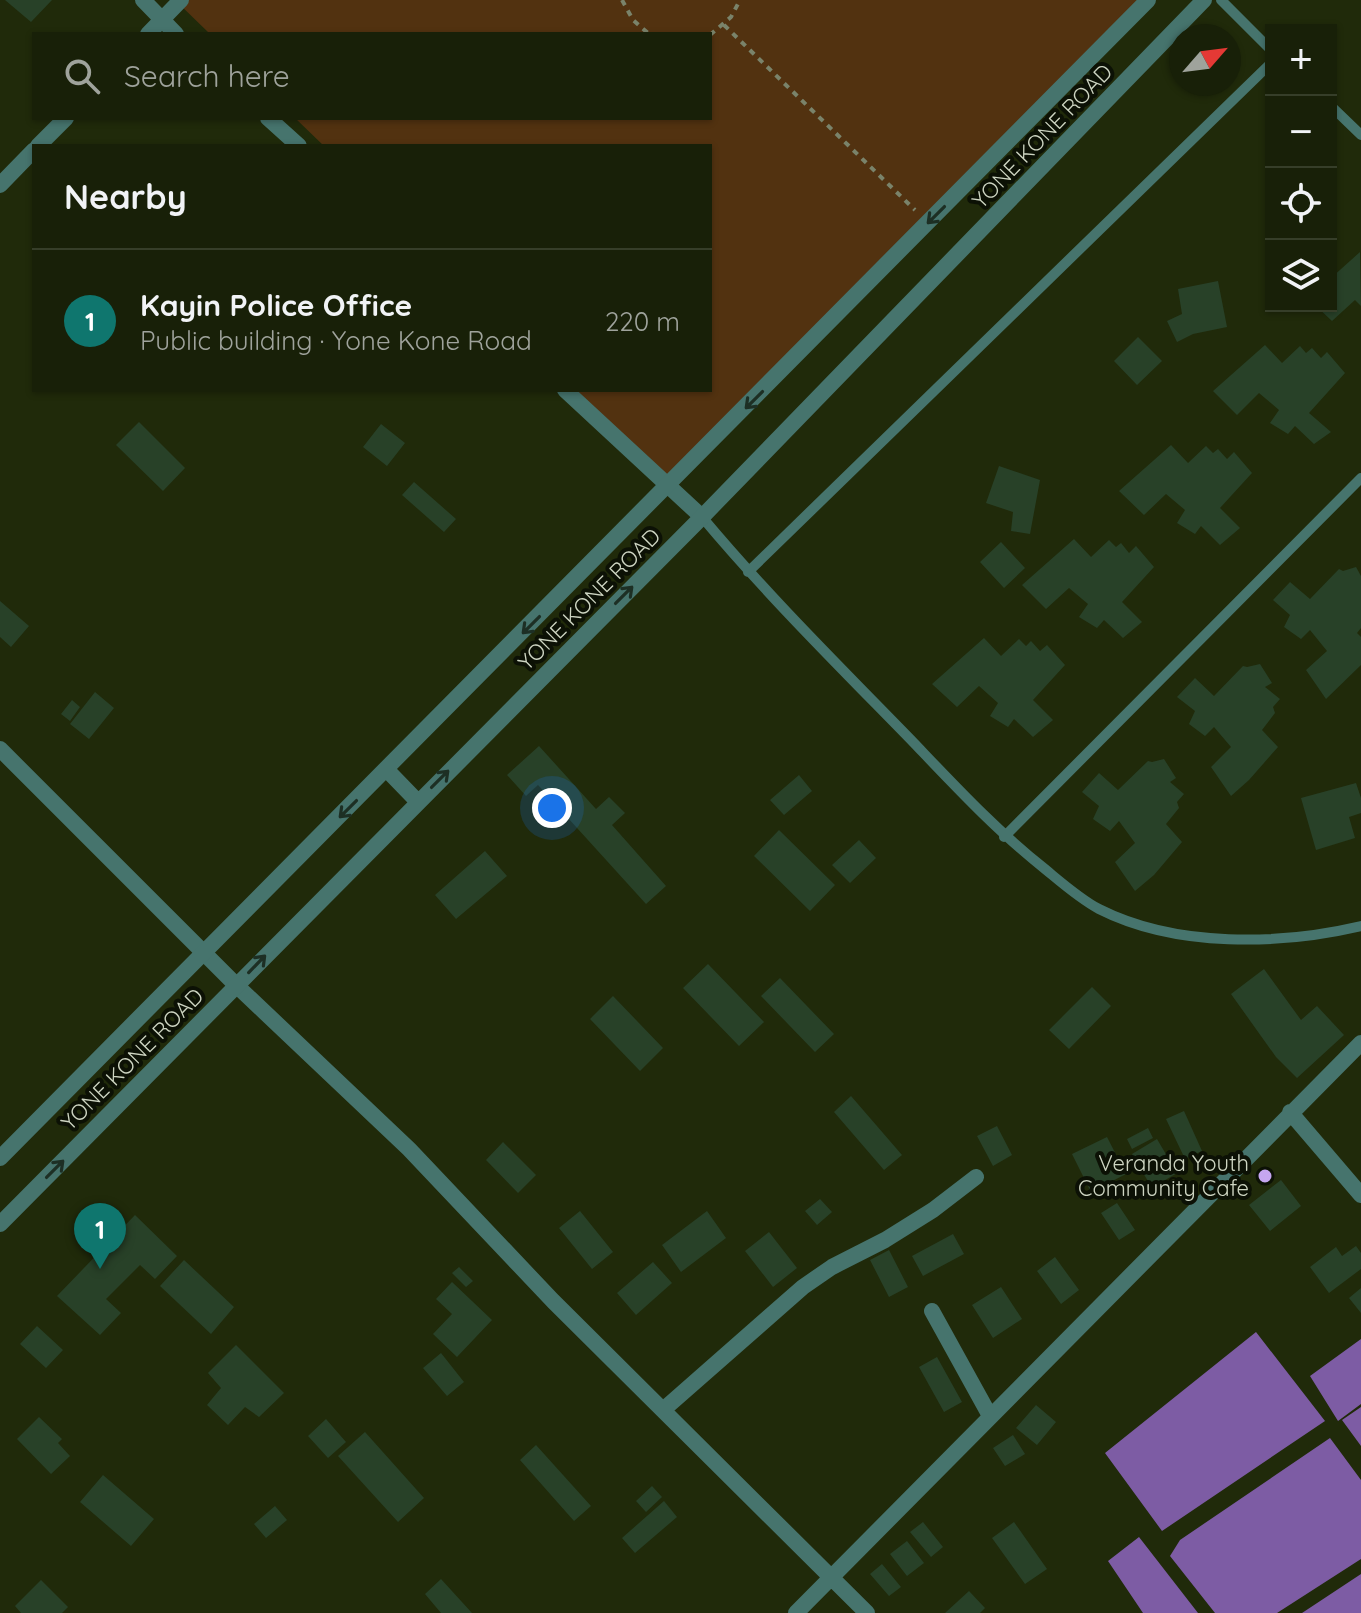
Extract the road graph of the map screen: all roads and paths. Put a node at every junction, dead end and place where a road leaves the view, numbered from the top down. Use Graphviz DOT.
graph roads {
  1 [pos="143,0"];
  2 [pos="181,0"];
  3 [pos="622,0"];
  4 [pos="740,0"];
  5 [pos="1148,0"];
  6 [pos="1204,0"];
  7 [pos="1221,0"];
  8 [pos="161,20"];
  9 [pos="724,25"];
  10 [pos="150,32"];
  11 [pos="174,32"];
  12 [pos="647,32"];
  13 [pos="712,34"];
  14 [pos="1265,44"];
  15 [pos="1265,69"];
  16 [pos="1337,112"];
  17 [pos="64,120"];
  18 [pos="270,120"];
  19 [pos="1361,135"];
  20 [pos="40,144"];
  21 [pos="297,144"];
  22 [pos="32,152"];
  23 [pos="0,185"];
  24 [pos="928,223"];
  25 [pos="567,392"];
  26 [pos="1361,478"];
  27 [pos="669,485"];
  28 [pos="702,517"];
  29 [pos="748,572"];
  30 [pos="0,749"];
  31 [pos="387,770"];
  32 [pos="418,802"];
  33 [pos="1004,837"];
  34 [pos="1361,926"];
  35 [pos="205,953"];
  36 [pos="236,985"];
  37 [pos="1361,1043"];
  38 [pos="1290,1112"];
  39 [pos="0,1158"];
  40 [pos="976,1177"];
  41 [pos="1361,1195"];
  42 [pos="0,1224"];
  43 [pos="932,1311"];
  44 [pos="663,1410"];
  45 [pos="990,1416"];
  46 [pos="831,1577"];
  47 [pos="796,1613"];
  48 [pos="867,1613"];
  1 -- 8 [label="street"];
  2 -- 8 [label="street"];
  3 -- 12 [label="path"];
  4 -- 9 [label="path"];
  5 -- 24 [label="street, one-way"];
  6 -- 28 [label="street, YONE KONE ROAD"];
  7 -- 14 [label="lane"];
  8 -- 10 [label="street"];
  8 -- 11 [label="street"];
  9 -- 13 [label="path"];
  9 -- 24 [label="path"];
  15 -- 29 [label="lane"];
  16 -- 19 [label="lane"];
  17 -- 20 [label="street"];
  18 -- 21 [label="street"];
  22 -- 23 [label="street"];
  24 -- 27 [label="street, one-way"];
  25 -- 27 [label="street"];
  26 -- 33 [label="lane"];
  27 -- 28 [label="street"];
  27 -- 31 [label="street, one-way"];
  28 -- 29 [label="lane"];
  32 -- 28 [label="street, YONE KONE ROAD, one-way"];
  29 -- 33 [label="lane"];
  30 -- 35 [label="street"];
  31 -- 32 [label="street"];
  31 -- 35 [label="street, one-way"];
  36 -- 32 [label="street, YONE KONE ROAD, one-way"];
  33 -- 34 [label="lane"];
  35 -- 36 [label="street"];
  35 -- 39 [label="street"];
  42 -- 36 [label="street, YONE KONE ROAD, one-way"];
  36 -- 44 [label="street"];
  37 -- 38 [label="street"];
  38 -- 41 [label="street"];
  38 -- 45 [label="street"];
  40 -- 44 [label="street"];
  43 -- 45 [label="street"];
  44 -- 46 [label="street"];
  45 -- 46 [label="street"];
  46 -- 47 [label="street"];
  46 -- 48 [label="street"];
}
